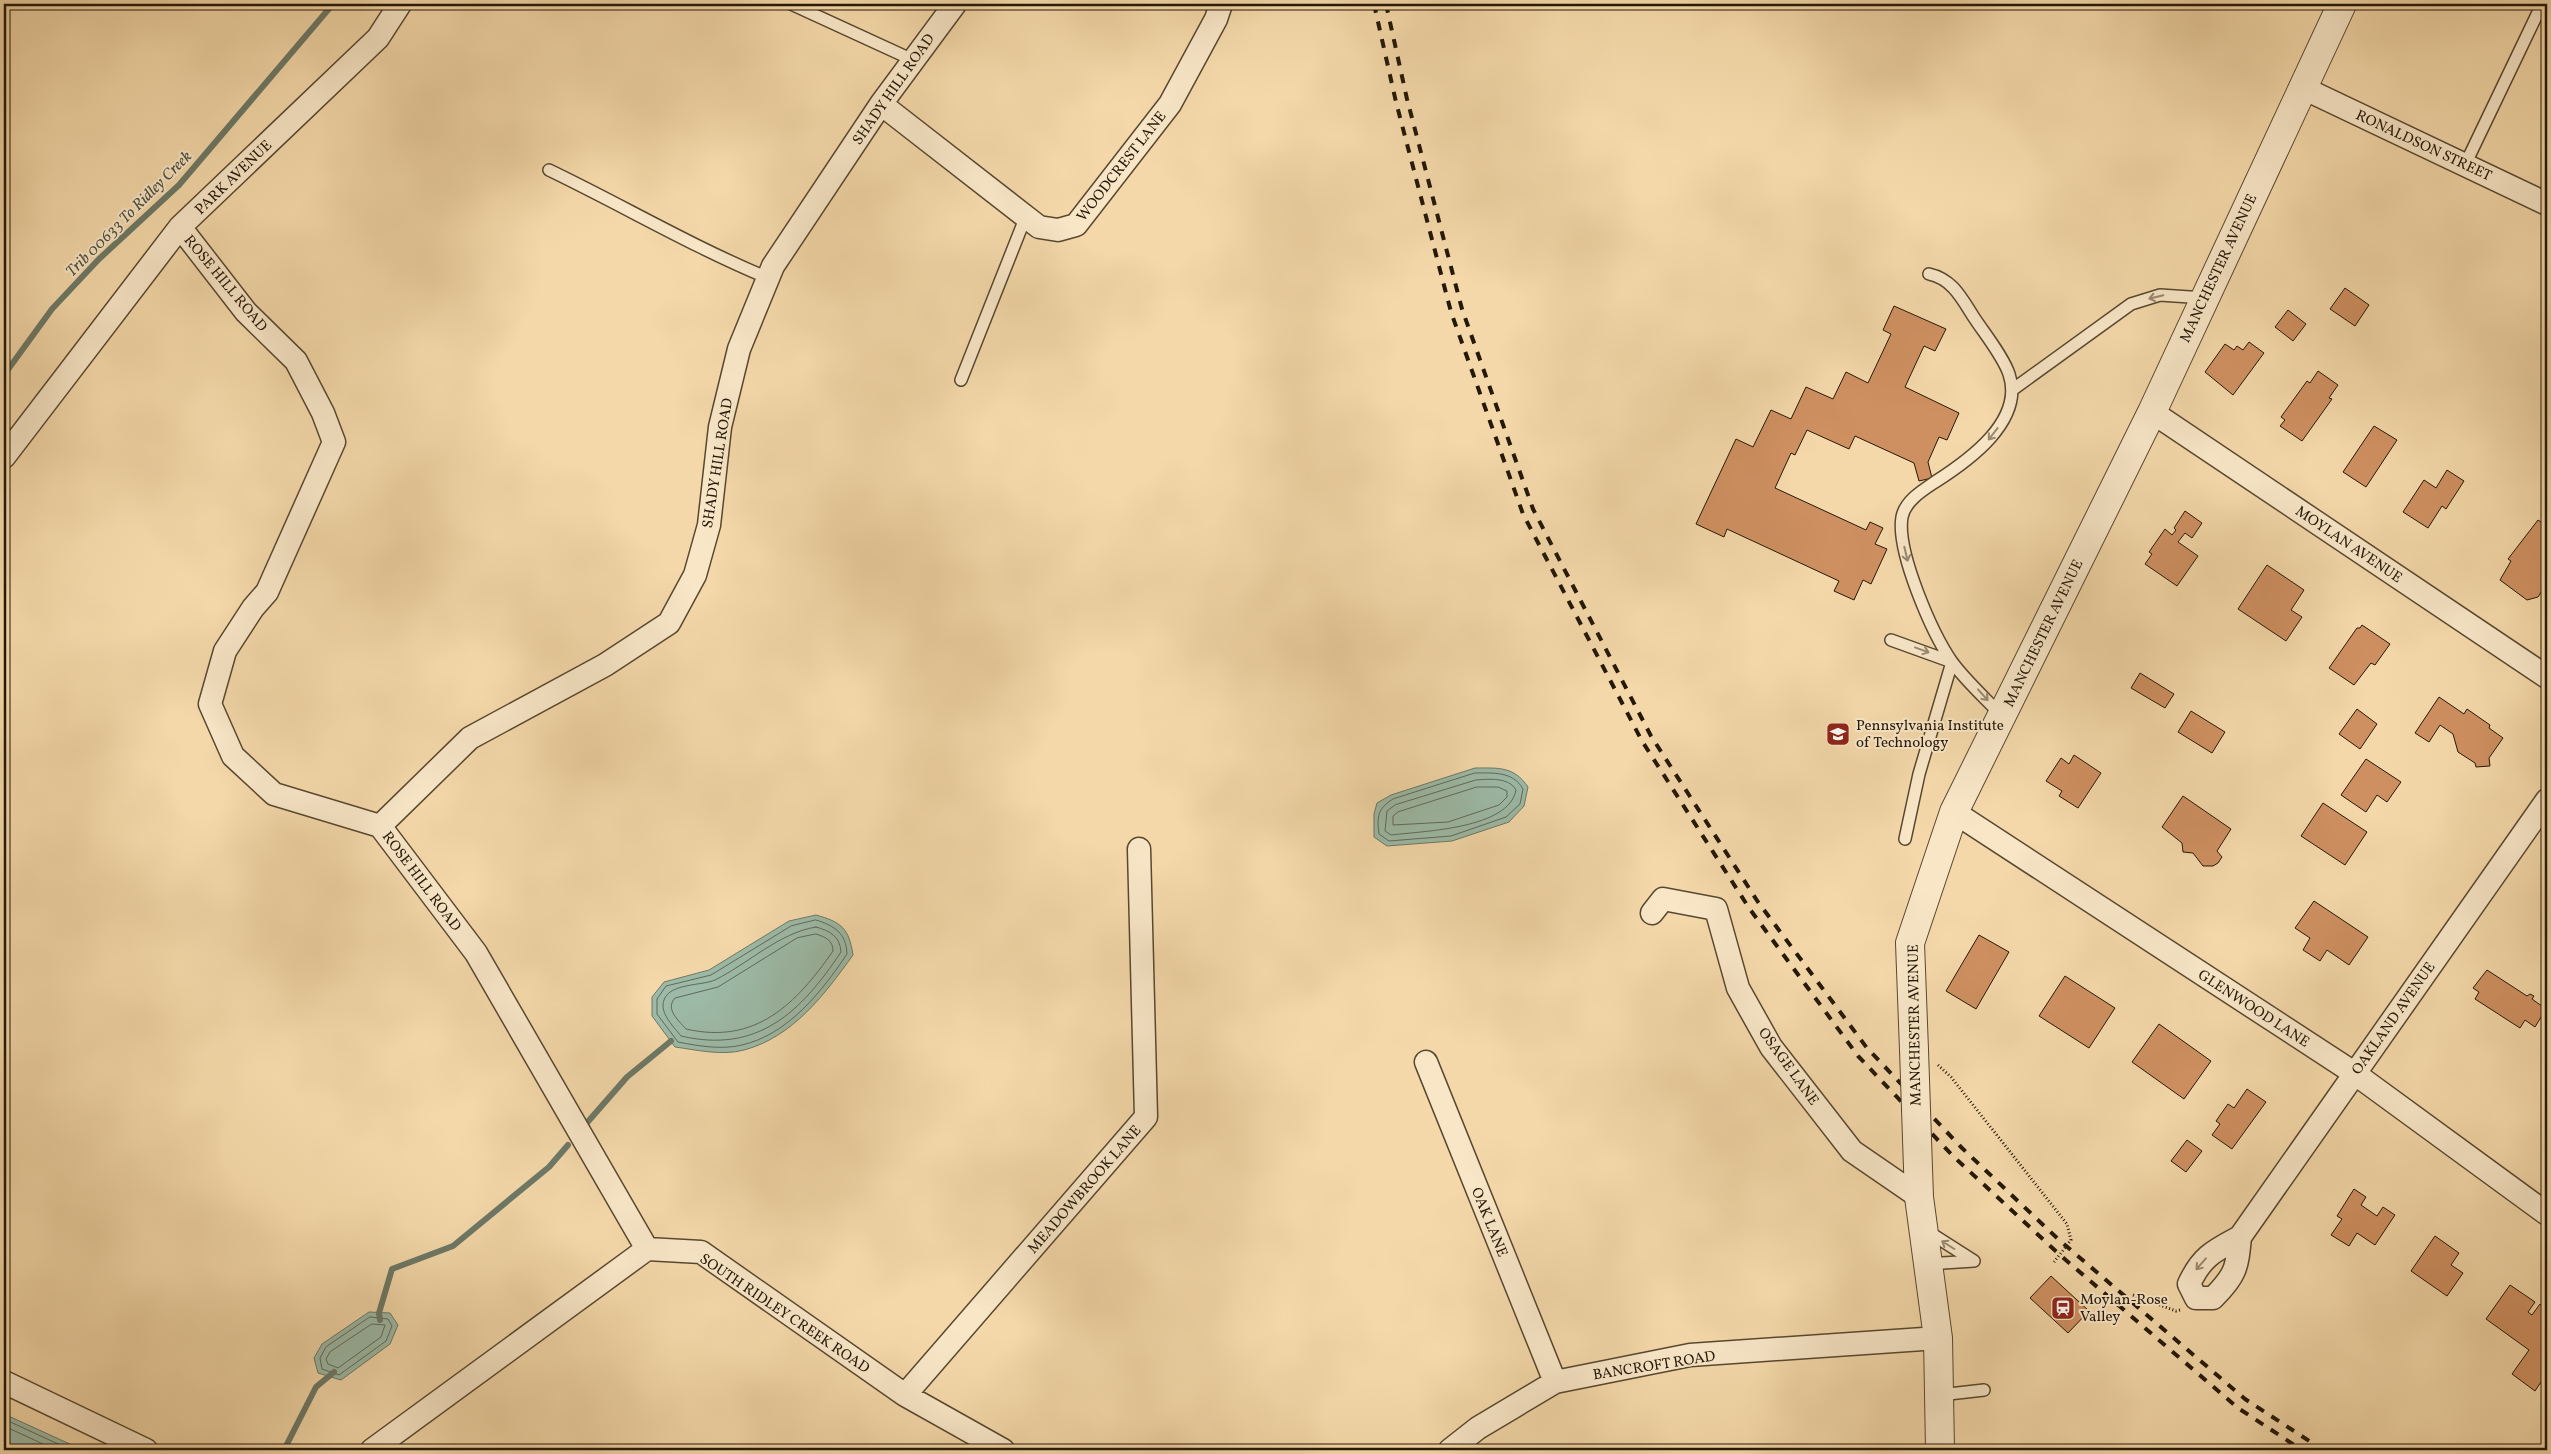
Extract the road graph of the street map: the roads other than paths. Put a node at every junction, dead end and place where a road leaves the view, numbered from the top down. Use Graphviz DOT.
graph roads {
  1 [pos="400,4"];
  2 [pos="791,4"];
  3 [pos="955,4"];
  4 [pos="1221,4"];
  5 [pos="2342,4"];
  6 [pos="2542,4"];
  7 [pos="913,60"];
  8 [pos="2302,87"];
  9 [pos="881,104"];
  10 [pos="2465,164"];
  11 [pos="548,170"];
  12 [pos="2547,204"];
  13 [pos="1026,216"];
  14 [pos="180,227"];
  15 [pos="1929,274"];
  16 [pos="768,278"];
  17 [pos="2205,298"];
  18 [pos="961,380"];
  19 [pos="2012,390"];
  20 [pos="2152,412"];
  21 [pos="4,456"];
  22 [pos="1891,640"];
  23 [pos="1952,662"];
  24 [pos="2547,677"];
  25 [pos="2002,716"];
  26 [pos="2547,800"];
  27 [pos="1954,812"];
  28 [pos="380,826"];
  29 [pos="1905,839"];
  30 [pos="1139,849"];
  31 [pos="1652,913"];
  32 [pos="1426,1062"];
  33 [pos="2354,1073"];
  34 [pos="1918,1197"];
  35 [pos="2547,1214"];
  36 [pos="1922,1229"];
  37 [pos="2240,1237"];
  38 [pos="647,1249"];
  39 [pos="1927,1264"];
  40 [pos="1938,1338"];
  41 [pos="4,1382"];
  42 [pos="1555,1382"];
  43 [pos="1984,1390"];
  44 [pos="905,1395"];
  45 [pos="1940,1395"];
  46 [pos="146,1450"];
  47 [pos="372,1450"];
  48 [pos="1003,1450"];
  49 [pos="1450,1450"];
  50 [pos="1940,1450"];
  1 -- 14 [label="street, PARK AVENUE"];
  2 -- 7 [label="lane"];
  3 -- 7 [label="street, SHADY HILL ROAD"];
  4 -- 13 [label="street, WOODCREST LANE"];
  5 -- 8 [label="street, MANCHESTER AVENUE"];
  6 -- 10 [label="lane"];
  7 -- 9 [label="street, SHADY HILL ROAD"];
  8 -- 10 [label="street, RONALDSON STREET"];
  8 -- 17 [label="street, MANCHESTER AVENUE"];
  9 -- 13 [label="street, WOODCREST LANE"];
  9 -- 16 [label="street, SHADY HILL ROAD"];
  10 -- 12 [label="street, RONALDSON STREET"];
  11 -- 16 [label="lane"];
  13 -- 18 [label="lane"];
  14 -- 21 [label="street, PARK AVENUE"];
  14 -- 28 [label="street, ROSE HILL ROAD"];
  15 -- 19 [label="lane"];
  16 -- 28 [label="street, SHADY HILL ROAD"];
  17 -- 19 [label="lane, one-way"];
  17 -- 20 [label="street, MANCHESTER AVENUE"];
  19 -- 23 [label="lane, one-way"];
  20 -- 24 [label="street, MOYLAN AVENUE"];
  20 -- 25 [label="street, MANCHESTER AVENUE"];
  22 -- 23 [label="lane, one-way"];
  23 -- 25 [label="lane, one-way"];
  23 -- 29 [label="lane"];
  25 -- 27 [label="street, MANCHESTER AVENUE"];
  26 -- 33 [label="street, OAKLAND AVENUE"];
  27 -- 33 [label="street, GLENWOOD LANE"];
  27 -- 34 [label="street, MANCHESTER AVENUE, bridge"];
  28 -- 38 [label="street, ROSE HILL ROAD"];
  30 -- 44 [label="street, MEADOWBROOK LANE"];
  31 -- 34 [label="street, OSAGE LANE"];
  32 -- 42 [label="street, OAK LANE"];
  33 -- 35 [label="street, GLENWOOD LANE"];
  33 -- 37 [label="street, OAKLAND AVENUE"];
  34 -- 36 [label="street, MANCHESTER AVENUE"];
  36 -- 39 [label="street, MANCHESTER AVENUE"];
  39 -- 36 [label="lane, one-way"];
  37 -- 37 [label="street, OAKLAND AVENUE, one-way"];
  38 -- 44 [label="street, SOUTH RIDLEY CREEK ROAD"];
  38 -- 47 [label="street"];
  39 -- 40 [label="street, MANCHESTER AVENUE"];
  40 -- 42 [label="street, BANCROFT ROAD"];
  40 -- 45 [label="street, MANCHESTER AVENUE"];
  41 -- 46 [label="street"];
  42 -- 49 [label="street, BANCROFT ROAD"];
  43 -- 45 [label="lane"];
  44 -- 48 [label="street, SOUTH RIDLEY CREEK ROAD"];
  45 -- 50 [label="street, MANCHESTER AVENUE"];
}
